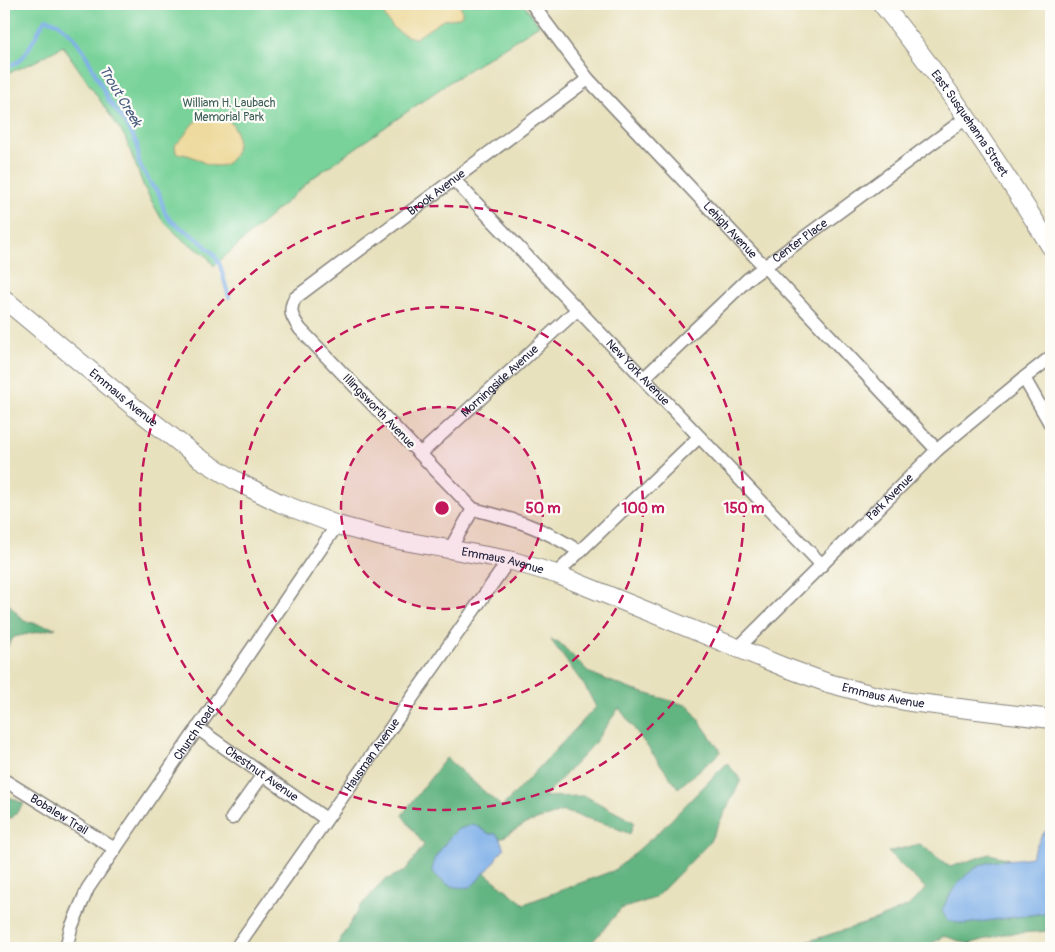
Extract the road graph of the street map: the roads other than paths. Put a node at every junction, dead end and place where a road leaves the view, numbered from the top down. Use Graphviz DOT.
graph roads {
  1 [pos="532,4"];
  2 [pos="882,4"];
  3 [pos="588,79"];
  4 [pos="966,118"];
  5 [pos="454,180"];
  6 [pos="1051,247"];
  7 [pos="765,267"];
  8 [pos="4,299"];
  9 [pos="290,309"];
  10 [pos="578,309"];
  11 [pos="1051,357"];
  12 [pos="644,378"];
  13 [pos="1024,378"];
  14 [pos="1051,425"];
  15 [pos="699,437"];
  16 [pos="937,450"];
  17 [pos="420,454"];
  18 [pos="473,510"];
  19 [pos="337,525"];
  20 [pos="450,550"];
  21 [pos="580,552"];
  22 [pos="509,560"];
  23 [pos="822,565"];
  24 [pos="556,574"];
  25 [pos="738,648"];
  26 [pos="1051,719"];
  27 [pos="197,728"];
  28 [pos="265,776"];
  29 [pos="4,780"];
  30 [pos="232,818"];
  31 [pos="326,819"];
  32 [pos="115,849"];
  33 [pos="66,948"];
  34 [pos="236,948"];
  1 -- 3 [label="street, Lehigh Avenue"];
  2 -- 4 [label="main road, East Susquehanna Street"];
  3 -- 5 [label="street, Brook Avenue"];
  3 -- 7 [label="street, Lehigh Avenue"];
  4 -- 6 [label="main road, East Susquehanna Street"];
  4 -- 7 [label="street, Center Place"];
  5 -- 9 [label="street, Brook Avenue"];
  5 -- 10 [label="street, New York Avenue"];
  7 -- 12 [label="street, Center Place"];
  7 -- 16 [label="street, Lehigh Avenue"];
  8 -- 19 [label="main road, Emmaus Avenue"];
  9 -- 17 [label="street, Illingsworth Avenue"];
  10 -- 12 [label="street, New York Avenue"];
  10 -- 17 [label="street, Morningside Avenue"];
  11 -- 13 [label="street, Park Avenue"];
  12 -- 15 [label="street, New York Avenue"];
  13 -- 14 [label="street"];
  13 -- 16 [label="street, Park Avenue"];
  15 -- 21 [label="street"];
  15 -- 23 [label="street, New York Avenue"];
  16 -- 23 [label="street, Park Avenue"];
  17 -- 18 [label="street, Illingsworth Avenue"];
  18 -- 20 [label="street"];
  18 -- 21 [label="street"];
  19 -- 20 [label="main road, Emmaus Avenue"];
  19 -- 27 [label="street, Church Road"];
  20 -- 22 [label="main road, Emmaus Avenue"];
  21 -- 24 [label="street"];
  22 -- 24 [label="main road, Emmaus Avenue"];
  22 -- 31 [label="street, Hausman Avenue"];
  23 -- 25 [label="street, Park Avenue"];
  24 -- 25 [label="main road, Emmaus Avenue"];
  25 -- 26 [label="main road, Emmaus Avenue"];
  27 -- 28 [label="street, Chestnut Avenue"];
  27 -- 32 [label="street, Church Road"];
  28 -- 30 [label="street"];
  28 -- 31 [label="street, Chestnut Avenue"];
  29 -- 32 [label="street, Bobalew Trail"];
  31 -- 34 [label="street, Hausman Avenue"];
  32 -- 33 [label="street, Church Road"];
}
